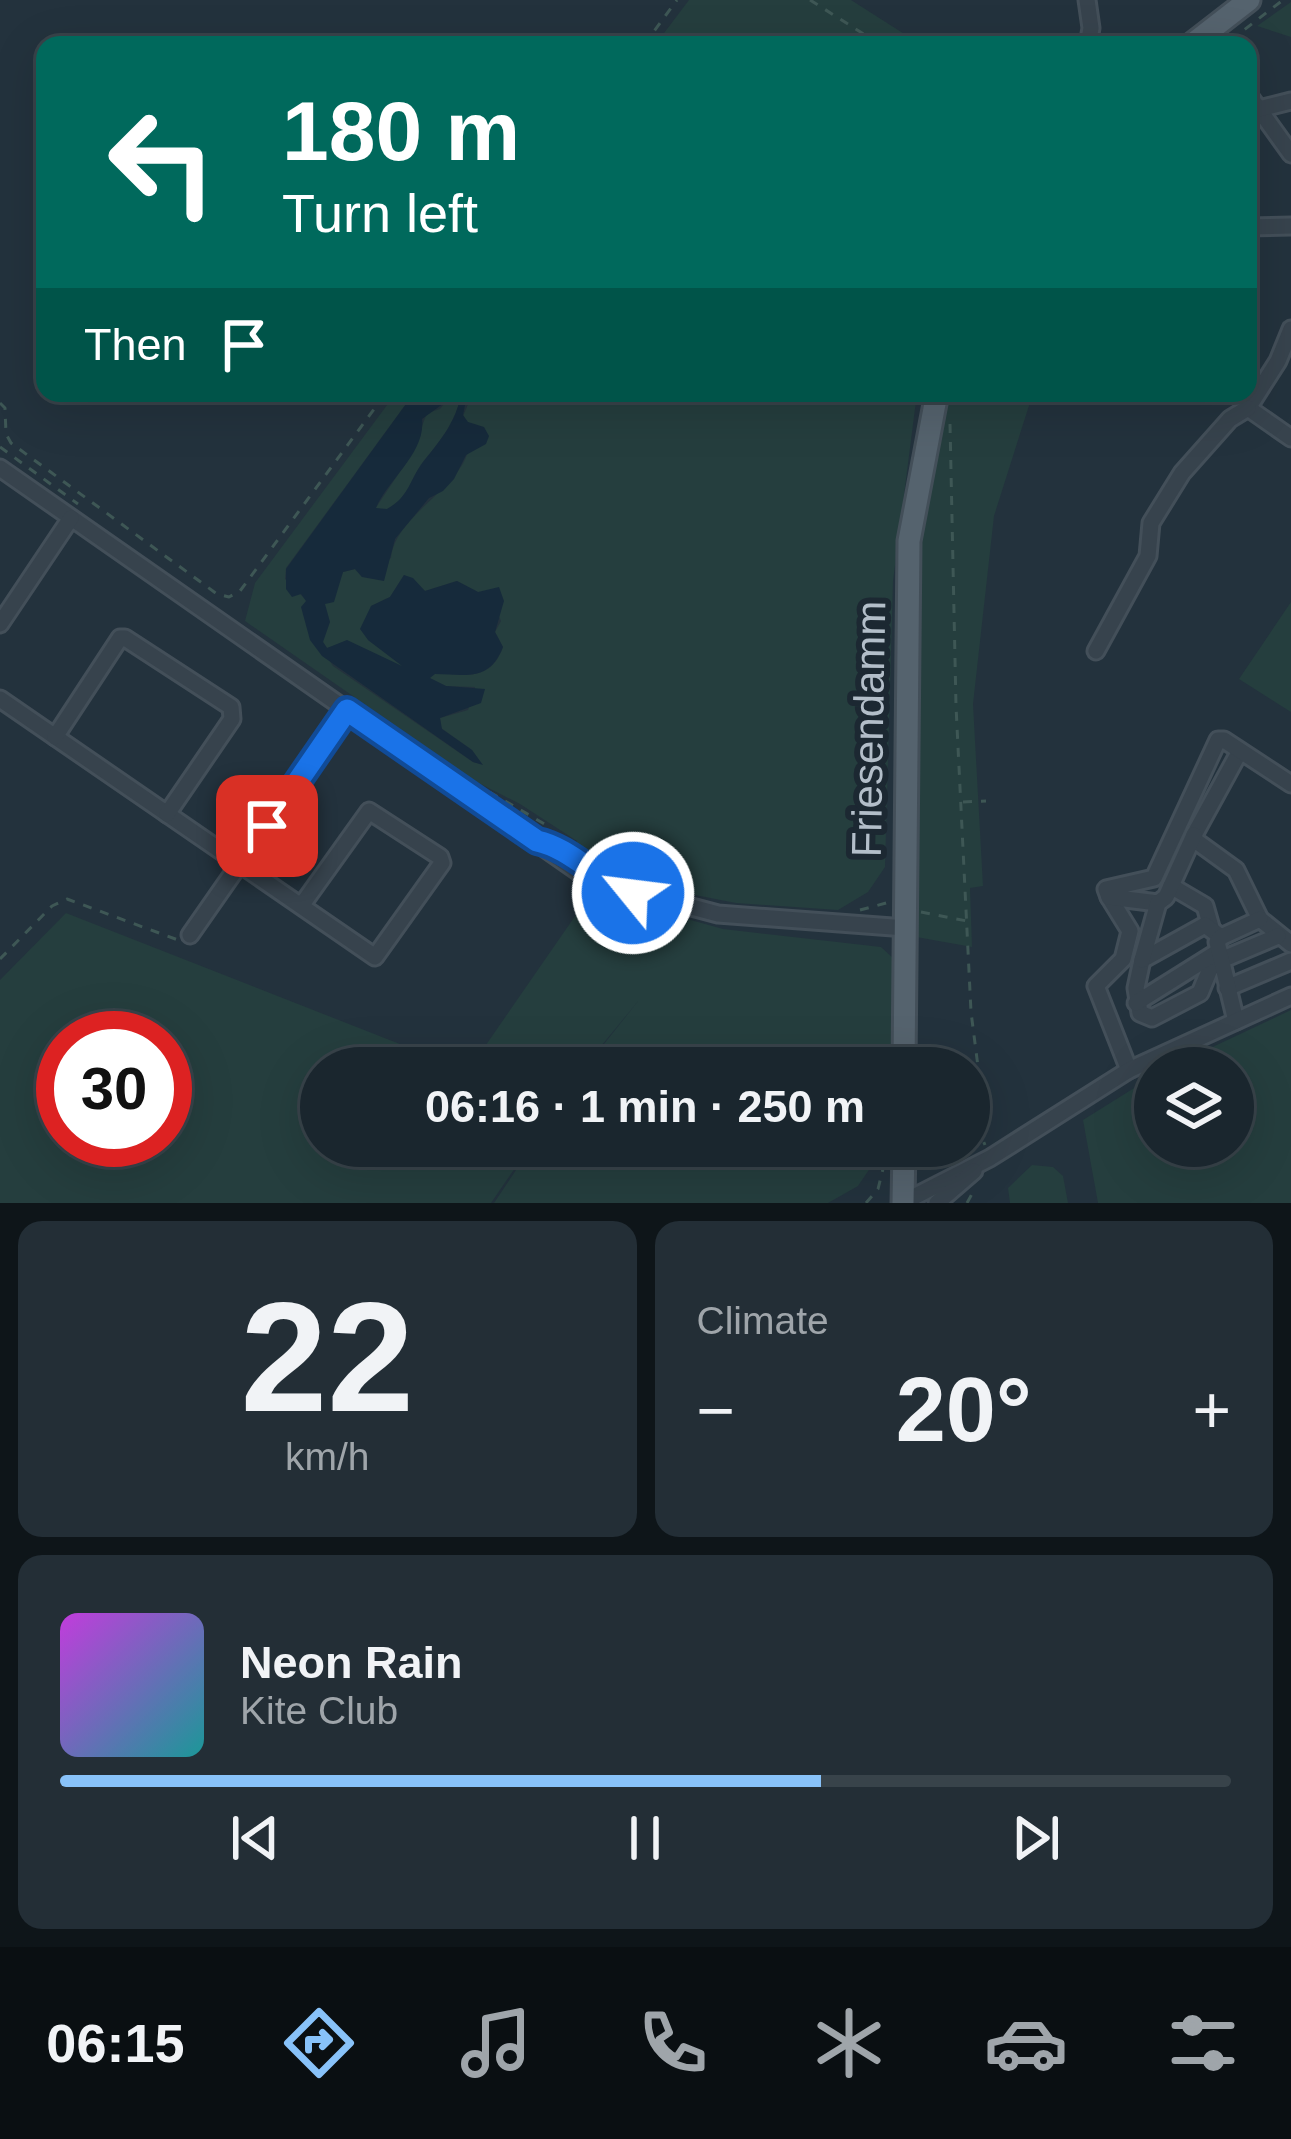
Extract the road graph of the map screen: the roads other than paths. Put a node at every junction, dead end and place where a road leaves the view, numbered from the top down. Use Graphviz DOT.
graph roads {
  1 [pos="1087,0"];
  2 [pos="1249,0"];
  3 [pos="1090,36"];
  4 [pos="1208,36"];
  5 [pos="1291,101"];
  6 [pos="1257,106"];
  7 [pos="1259,109"];
  8 [pos="1291,154"];
  9 [pos="1291,226"];
  10 [pos="1257,227"];
  11 [pos="1291,329"];
  12 [pos="1257,394"];
  13 [pos="935,402"];
  14 [pos="1252,402"];
  15 [pos="1248,408"];
  16 [pos="1291,439"];
  17 [pos="0,468"];
  18 [pos="71,518"];
  19 [pos="0,624"];
  20 [pos="1096,651"];
  21 [pos="0,699"];
  22 [pos="347,710"];
  23 [pos="55,737"];
  24 [pos="1240,751"];
  25 [pos="1291,784"];
  26 [pos="167,814"];
  27 [pos="1194,835"];
  28 [pos="241,864"];
  29 [pos="1171,886"];
  30 [pos="1109,897"];
  31 [pos="1158,903"];
  32 [pos="301,906"];
  33 [pos="906,918"];
  34 [pos="1260,919"];
  35 [pos="190,935"];
  36 [pos="1285,940"];
  37 [pos="1218,944"];
  38 [pos="1142,960"];
  39 [pos="1291,961"];
  40 [pos="1227,988"];
  41 [pos="1291,995"];
  42 [pos="1136,1003"];
  43 [pos="1236,1021"];
  44 [pos="904,1047"];
  45 [pos="1129,1070"];
  46 [pos="990,1158"];
  47 [pos="904,1167"];
  48 [pos="973,1167"];
  49 [pos="979,1167"];
  50 [pos="903,1203"];
  51 [pos="937,1203"];
  1 -- 3 [label="street"];
  2 -- 4 [label="main road"];
  5 -- 7 [label="street"];
  6 -- 7 [label="street"];
  7 -- 8 [label="street"];
  9 -- 10 [label="street"];
  11 -- 12 [label="street"];
  13 -- 33 [label="main road, Friesendamm"];
  14 -- 15 [label="street"];
  15 -- 16 [label="street"];
  15 -- 20 [label="street"];
  17 -- 18 [label="street"];
  18 -- 19 [label="street"];
  18 -- 22 [label="street"];
  21 -- 23 [label="street"];
  22 -- 28 [label="street"];
  22 -- 33 [label="street"];
  23 -- 26 [label="street"];
  23 -- 26 [label="street"];
  24 -- 25 [label="street"];
  24 -- 27 [label="street"];
  24 -- 30 [label="street"];
  26 -- 28 [label="street"];
  27 -- 29 [label="street"];
  27 -- 34 [label="street"];
  28 -- 32 [label="street"];
  28 -- 35 [label="street"];
  29 -- 31 [label="street"];
  29 -- 37 [label="street"];
  30 -- 31 [label="street"];
  30 -- 45 [label="street"];
  31 -- 38 [label="street"];
  32 -- 32 [label="street"];
  33 -- 44 [label="main road, Friesendamm"];
  34 -- 36 [label="street"];
  34 -- 37 [label="street"];
  36 -- 37 [label="street"];
  37 -- 38 [label="street"];
  37 -- 40 [label="street"];
  37 -- 42 [label="street"];
  37 -- 42 [label="street"];
  38 -- 42 [label="street"];
  39 -- 40 [label="street"];
  40 -- 43 [label="street"];
  41 -- 43 [label="street"];
  43 -- 45 [label="street"];
  45 -- 46 [label="street"];
  47 -- 50 [label="main road"];
  48 -- 50 [label="street"];
  49 -- 51 [label="street"];
}
